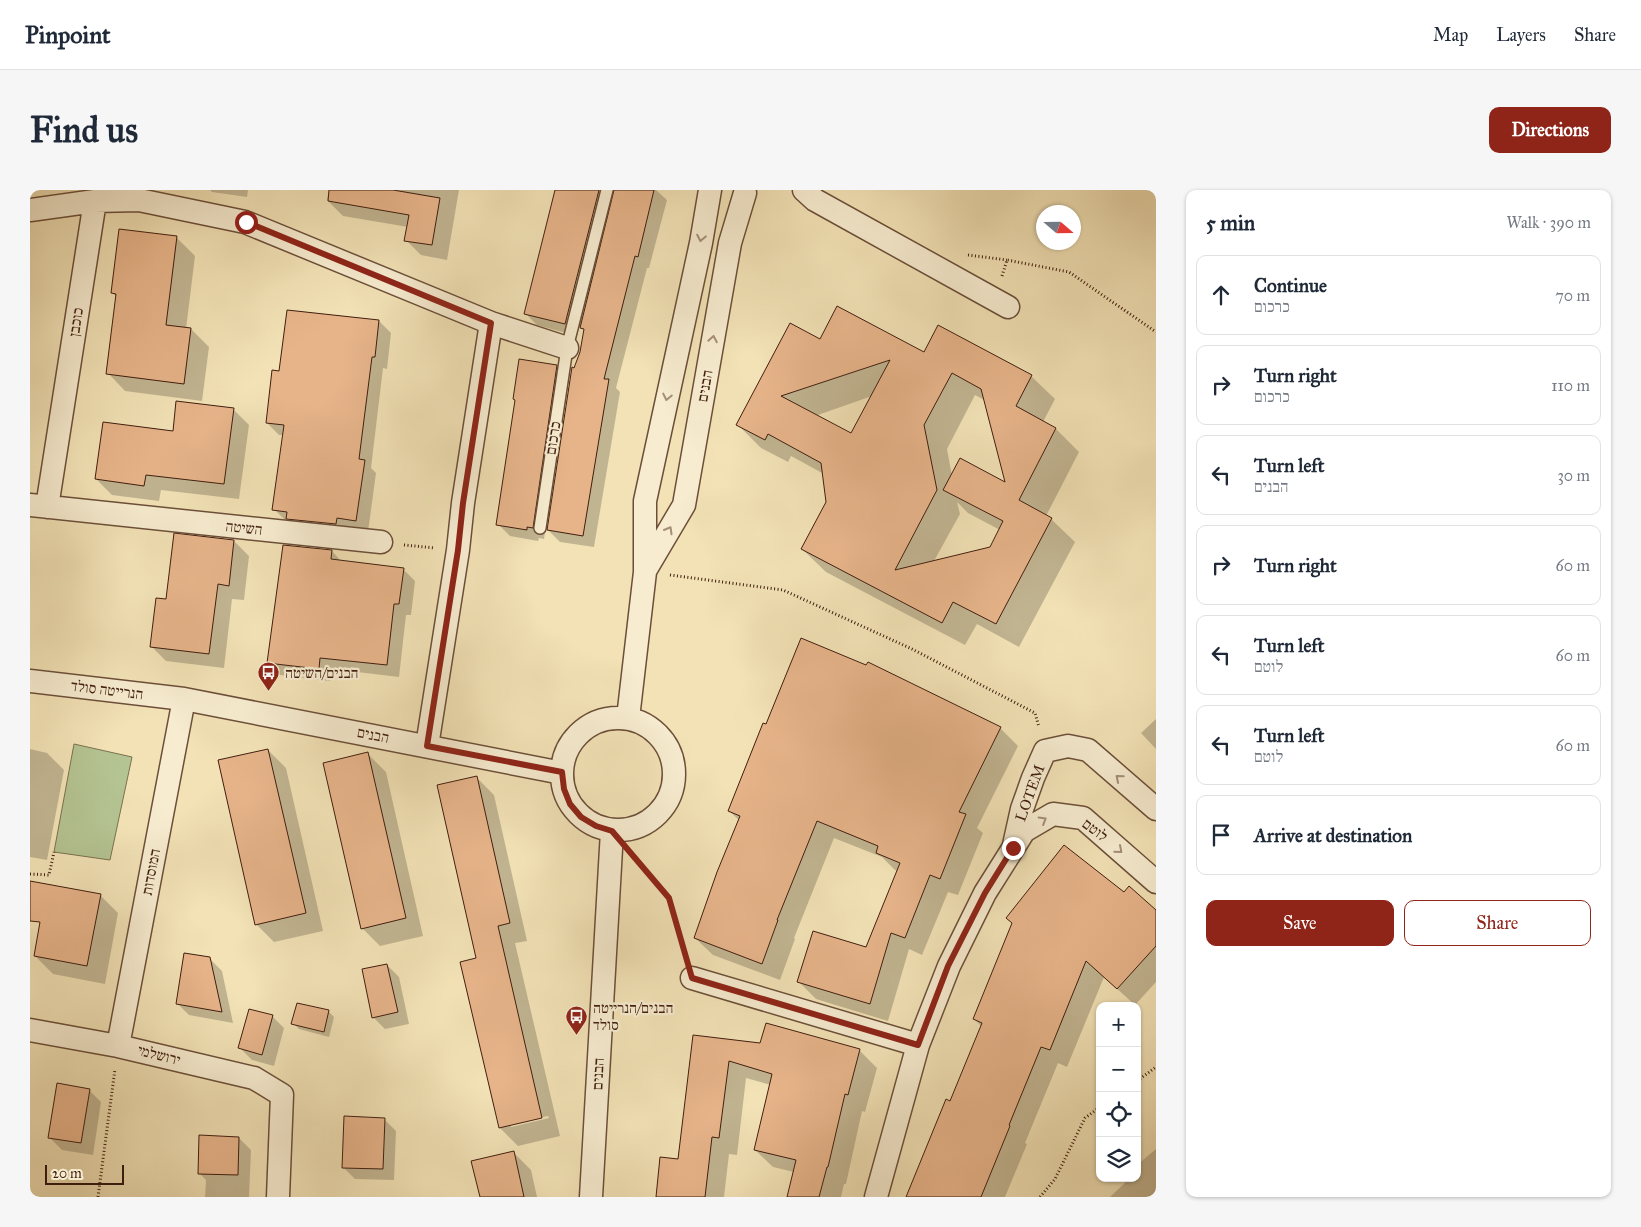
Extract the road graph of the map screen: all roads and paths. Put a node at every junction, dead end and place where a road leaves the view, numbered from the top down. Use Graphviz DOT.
graph roads {
  1 [pos="607,190"];
  2 [pos="710,190"];
  3 [pos="721,190"];
  4 [pos="804,190"];
  5 [pos="750,192"];
  6 [pos="95,202"];
  7 [pos="30,210"];
  8 [pos="1002,304"];
  9 [pos="491,323"];
  10 [pos="1156,332"];
  11 [pos="567,348"];
  12 [pos="38,506"];
  13 [pos="540,528"];
  14 [pos="381,542"];
  15 [pos="458,550"];
  16 [pos="645,572"];
  17 [pos="30,681"];
  18 [pos="184,699"];
  19 [pos="628,718"];
  20 [pos="427,746"];
  21 [pos="1046,751"];
  22 [pos="562,772"];
  23 [pos="1156,809"];
  24 [pos="612,831"];
  25 [pos="1013,848"];
  26 [pos="54,852"];
  27 [pos="30,874"];
  28 [pos="1156,882"];
  29 [pos="692,978"];
  30 [pos="30,1030"];
  31 [pos="918,1045"];
  32 [pos="118,1046"];
  33 [pos="1156,1067"];
  34 [pos="1141,1077"];
  35 [pos="1096,1110"];
  36 [pos="98,1197"];
  37 [pos="278,1197"];
  38 [pos="591,1197"];
  39 [pos="876,1197"];
  40 [pos="1040,1197"];
  1 -- 11 [label="lane, כרכום"];
  2 -- 16 [label="street, הבנים, one-way"];
  3 -- 5 [label="street"];
  4 -- 8 [label="street"];
  16 -- 5 [label="street, הבנים, one-way"];
  6 -- 7 [label="street"];
  6 -- 9 [label="street"];
  6 -- 12 [label="street, כוכבן"];
  8 -- 10 [label="path"];
  9 -- 11 [label="street"];
  9 -- 15 [label="street"];
  11 -- 13 [label="lane, כרכום"];
  12 -- 14 [label="street, השיטה"];
  14 -- 15 [label="path"];
  15 -- 20 [label="street"];
  16 -- 19 [label="street, הבנים"];
  16 -- 21 [label="path"];
  17 -- 18 [label="street, הנרייטה סולד"];
  18 -- 20 [label="street, הבנים"];
  18 -- 32 [label="street, המוסדות"];
  19 -- 22 [label="street"];
  19 -- 24 [label="street"];
  20 -- 22 [label="street, הבנים"];
  23 -- 21 [label="street, LOTEM, one-way"];
  21 -- 25 [label="street, LOTEM"];
  22 -- 24 [label="street"];
  24 -- 29 [label="path"];
  24 -- 38 [label="street, הבנים"];
  25 -- 28 [label="street, לוטם, one-way"];
  25 -- 31 [label="street, לוטם"];
  26 -- 27 [label="path"];
  29 -- 31 [label="street"];
  30 -- 32 [label="street, ירושלמי"];
  31 -- 39 [label="street, לוטם"];
  32 -- 36 [label="path"];
  32 -- 37 [label="street, ירושלמי"];
  33 -- 34 [label="path"];
  35 -- 40 [label="path"];
}
